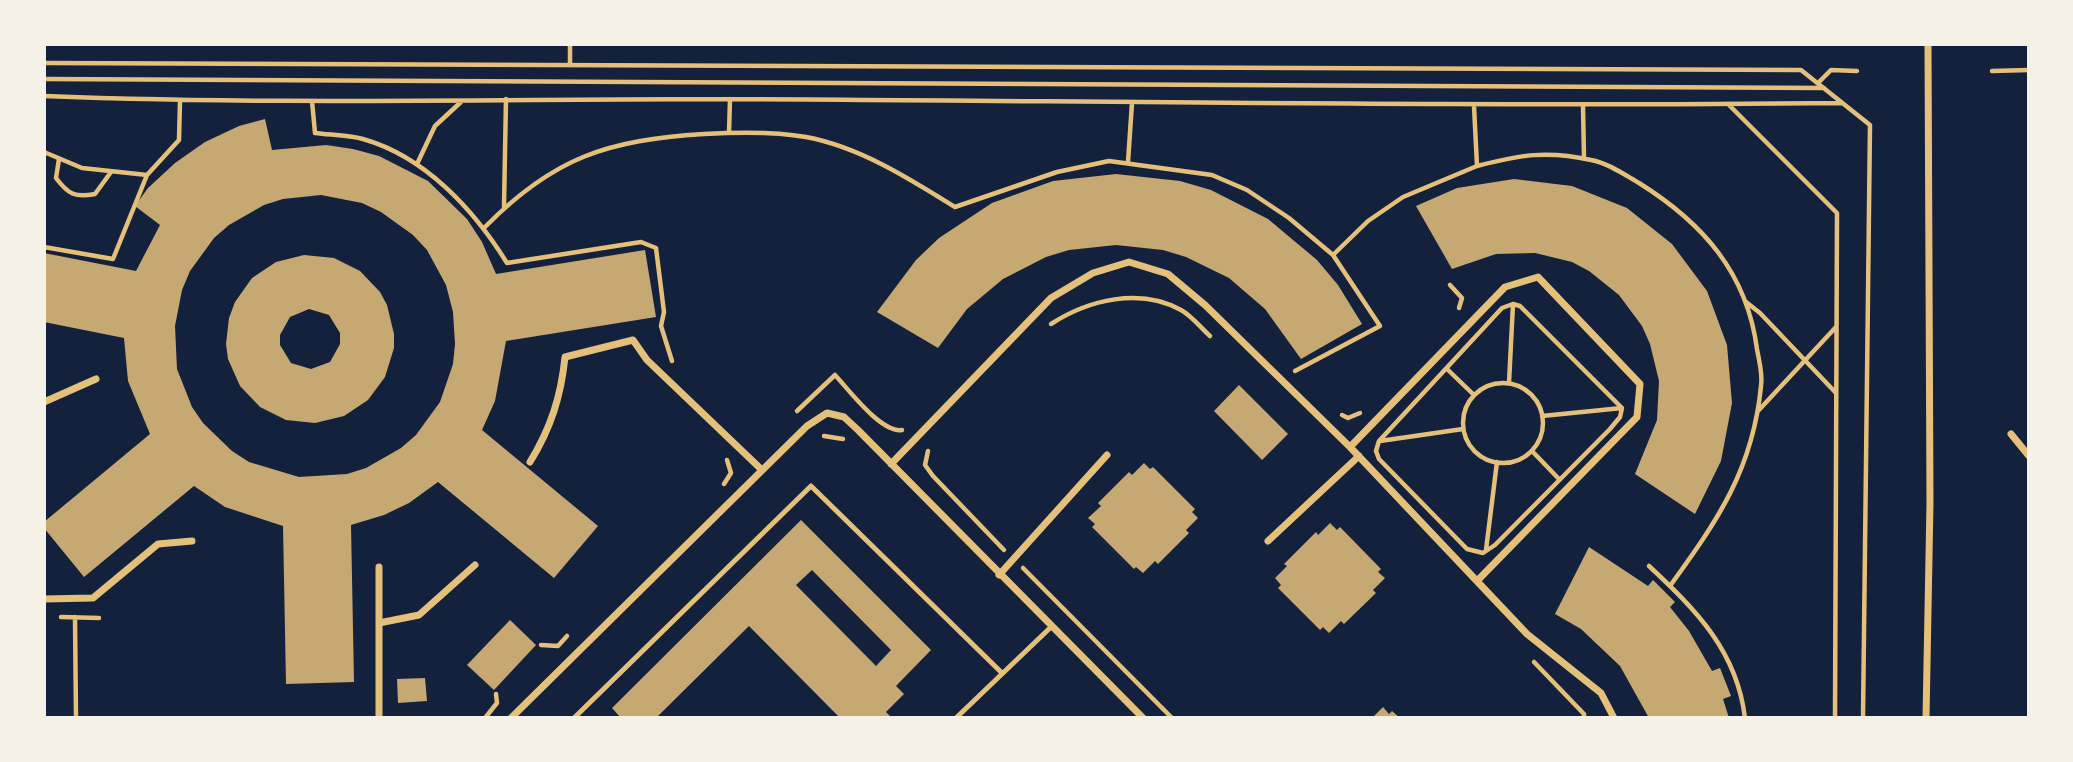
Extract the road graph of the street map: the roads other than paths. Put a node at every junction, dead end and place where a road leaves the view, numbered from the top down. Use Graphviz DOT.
graph roads {
  1 [pos="1928,44"];
  2 [pos="96,379"];
  3 [pos="44,402"];
  4 [pos="2011,435"];
  5 [pos="1350,447"];
  6 [pos="1107,455"];
  7 [pos="1359,456"];
  8 [pos="2029,456"];
  9 [pos="530,462"];
  10 [pos="891,464"];
  11 [pos="762,470"];
  12 [pos="192,541"];
  13 [pos="1268,541"];
  14 [pos="475,565"];
  15 [pos="379,567"];
  16 [pos="999,575"];
  17 [pos="1478,580"];
  18 [pos="44,599"];
  19 [pos="379,623"];
  20 [pos="1051,627"];
  21 [pos="1002,673"];
  22 [pos="379,718"];
  23 [pos="511,718"];
  24 [pos="574,718"];
  25 [pos="956,718"];
  26 [pos="1143,718"];
  27 [pos="1615,718"];
  28 [pos="1926,718"];
  1 -- 28 [label="street"];
  2 -- 3 [label="street"];
  4 -- 8 [label="street"];
  5 -- 7 [label="street"];
  5 -- 10 [label="street"];
  5 -- 17 [label="street"];
  6 -- 16 [label="street"];
  7 -- 13 [label="street"];
  7 -- 17 [label="street"];
  9 -- 11 [label="street"];
  10 -- 11 [label="street"];
  10 -- 16 [label="street"];
  11 -- 23 [label="street"];
  12 -- 18 [label="street"];
  14 -- 19 [label="street"];
  15 -- 19 [label="street"];
  16 -- 20 [label="street"];
  17 -- 27 [label="street"];
  19 -- 22 [label="street"];
  20 -- 21 [label="lane"];
  20 -- 26 [label="street"];
  21 -- 24 [label="lane"];
  21 -- 25 [label="lane"];
}
